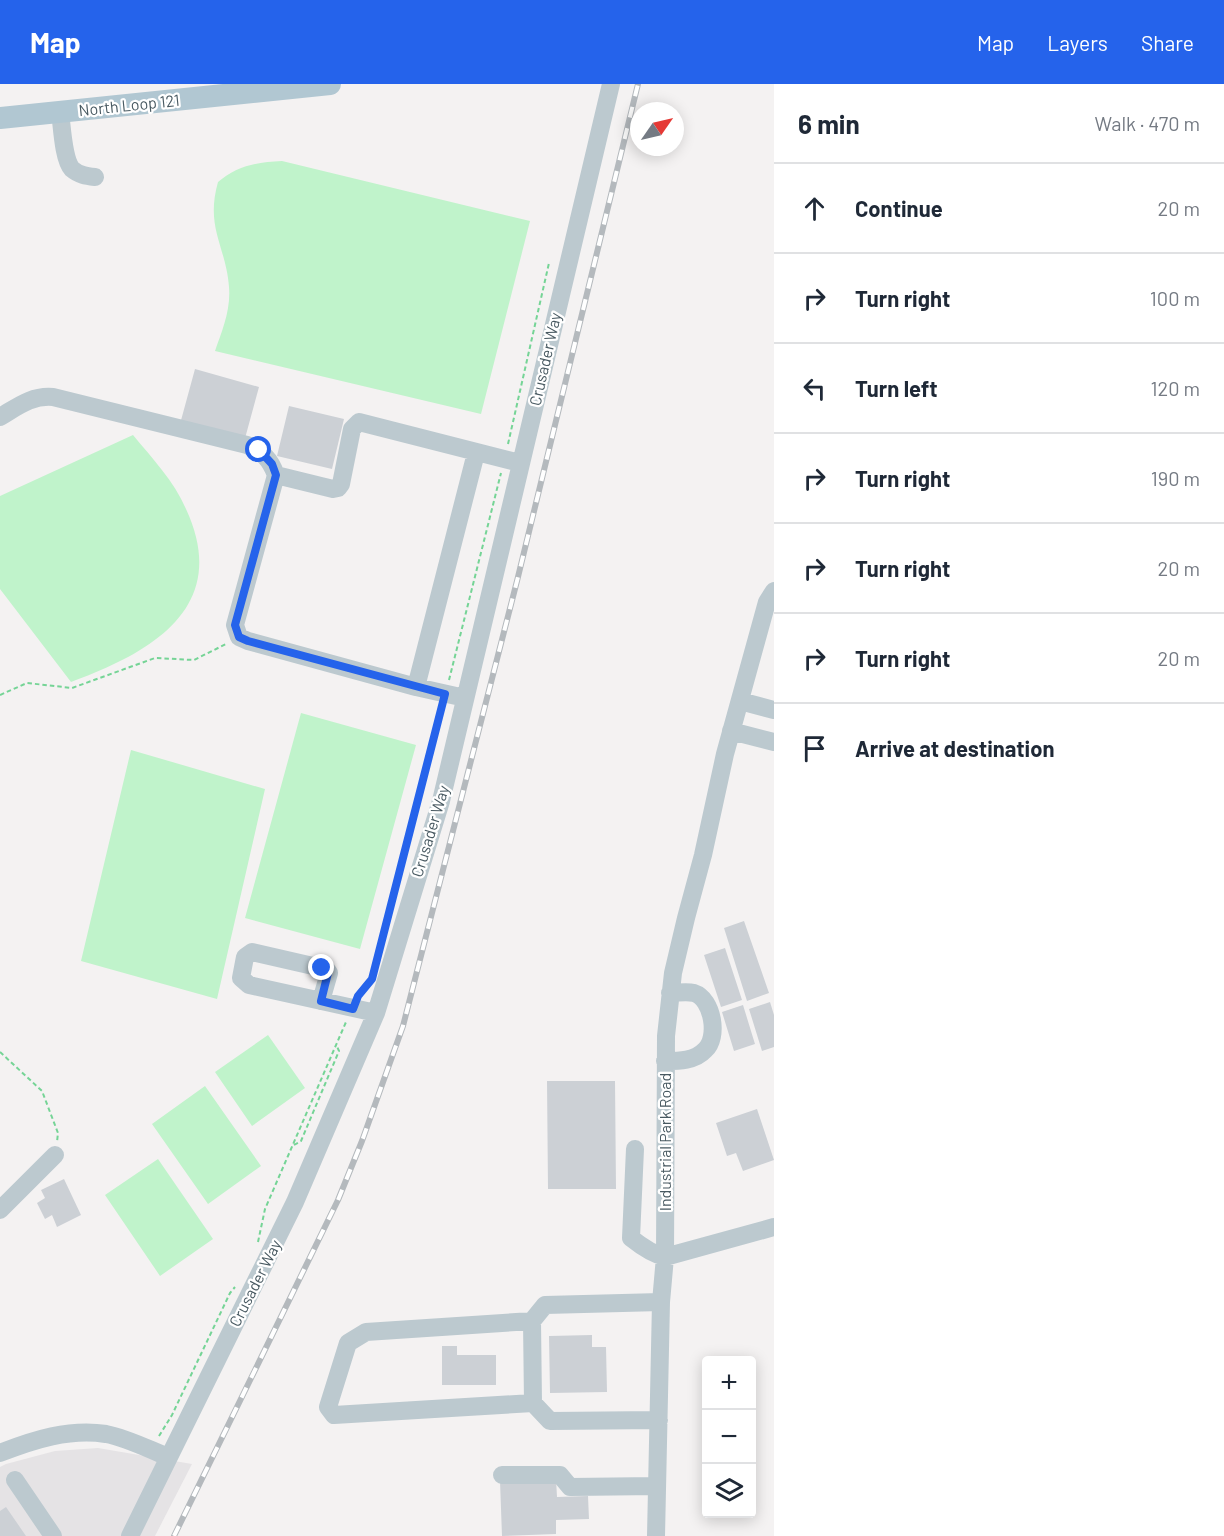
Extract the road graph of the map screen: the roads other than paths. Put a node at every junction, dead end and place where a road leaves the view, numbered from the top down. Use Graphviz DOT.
graph roads {
  1 [pos="330,84"];
  2 [pos="610,84"];
  3 [pos="188,91"];
  4 [pos="60,112"];
  5 [pos="0,118"];
  6 [pos="95,177"];
  7 [pos="0,417"];
  8 [pos="476,453"];
  9 [pos="512,461"];
  10 [pos="276,475"];
  11 [pos="774,591"];
  12 [pos="416,687"];
  13 [pos="465,698"];
  14 [pos="740,700"];
  15 [pos="774,710"];
  16 [pos="731,731"];
  17 [pos="774,742"];
  18 [pos="670,993"];
  19 [pos="321,1001"];
  20 [pos="376,1013"];
  21 [pos="666,1061"];
  22 [pos="635,1149"];
  23 [pos="55,1155"];
  24 [pos="0,1209"];
  25 [pos="774,1227"];
  26 [pos="665,1257"];
  27 [pos="661,1302"];
  28 [pos="532,1321"];
  29 [pos="533,1403"];
  30 [pos="659,1420"];
  31 [pos="0,1453"];
  32 [pos="168,1457"];
  33 [pos="502,1474"];
  34 [pos="15,1479"];
  35 [pos="657,1486"];
  36 [pos="53,1536"];
  37 [pos="130,1536"];
  38 [pos="656,1536"];
  1 -- 3 [label="main road, North Loop 121"];
  2 -- 9 [label="street, Crusader Way"];
  3 -- 4 [label="main road, North Loop 121"];
  4 -- 5 [label="main road, North Loop 121"];
  4 -- 6 [label="street"];
  7 -- 10 [label="street"];
  8 -- 9 [label="street"];
  8 -- 10 [label="street"];
  8 -- 12 [label="street"];
  9 -- 13 [label="street, Crusader Way"];
  10 -- 12 [label="street"];
  11 -- 14 [label="street, Industrial Park Road"];
  12 -- 13 [label="street"];
  13 -- 20 [label="street, Crusader Way"];
  14 -- 15 [label="street"];
  14 -- 16 [label="street, Industrial Park Road"];
  16 -- 17 [label="street"];
  16 -- 18 [label="street, Industrial Park Road"];
  18 -- 21 [label="street, Industrial Park Road"];
  18 -- 21 [label="street"];
  19 -- 20 [label="street"];
  20 -- 32 [label="street, Crusader Way"];
  21 -- 26 [label="street, Industrial Park Road"];
  22 -- 26 [label="street"];
  23 -- 24 [label="street"];
  25 -- 26 [label="street"];
  26 -- 27 [label="street, Industrial Park Road"];
  27 -- 28 [label="street"];
  27 -- 30 [label="street, Industrial Park Road"];
  28 -- 29 [label="street"];
  28 -- 29 [label="street"];
  29 -- 30 [label="street"];
  30 -- 35 [label="street, Industrial Park Road"];
  31 -- 32 [label="street"];
  32 -- 37 [label="street, Crusader Way"];
  33 -- 35 [label="street"];
  34 -- 36 [label="street"];
  35 -- 38 [label="street, Industrial Park Road"];
}
